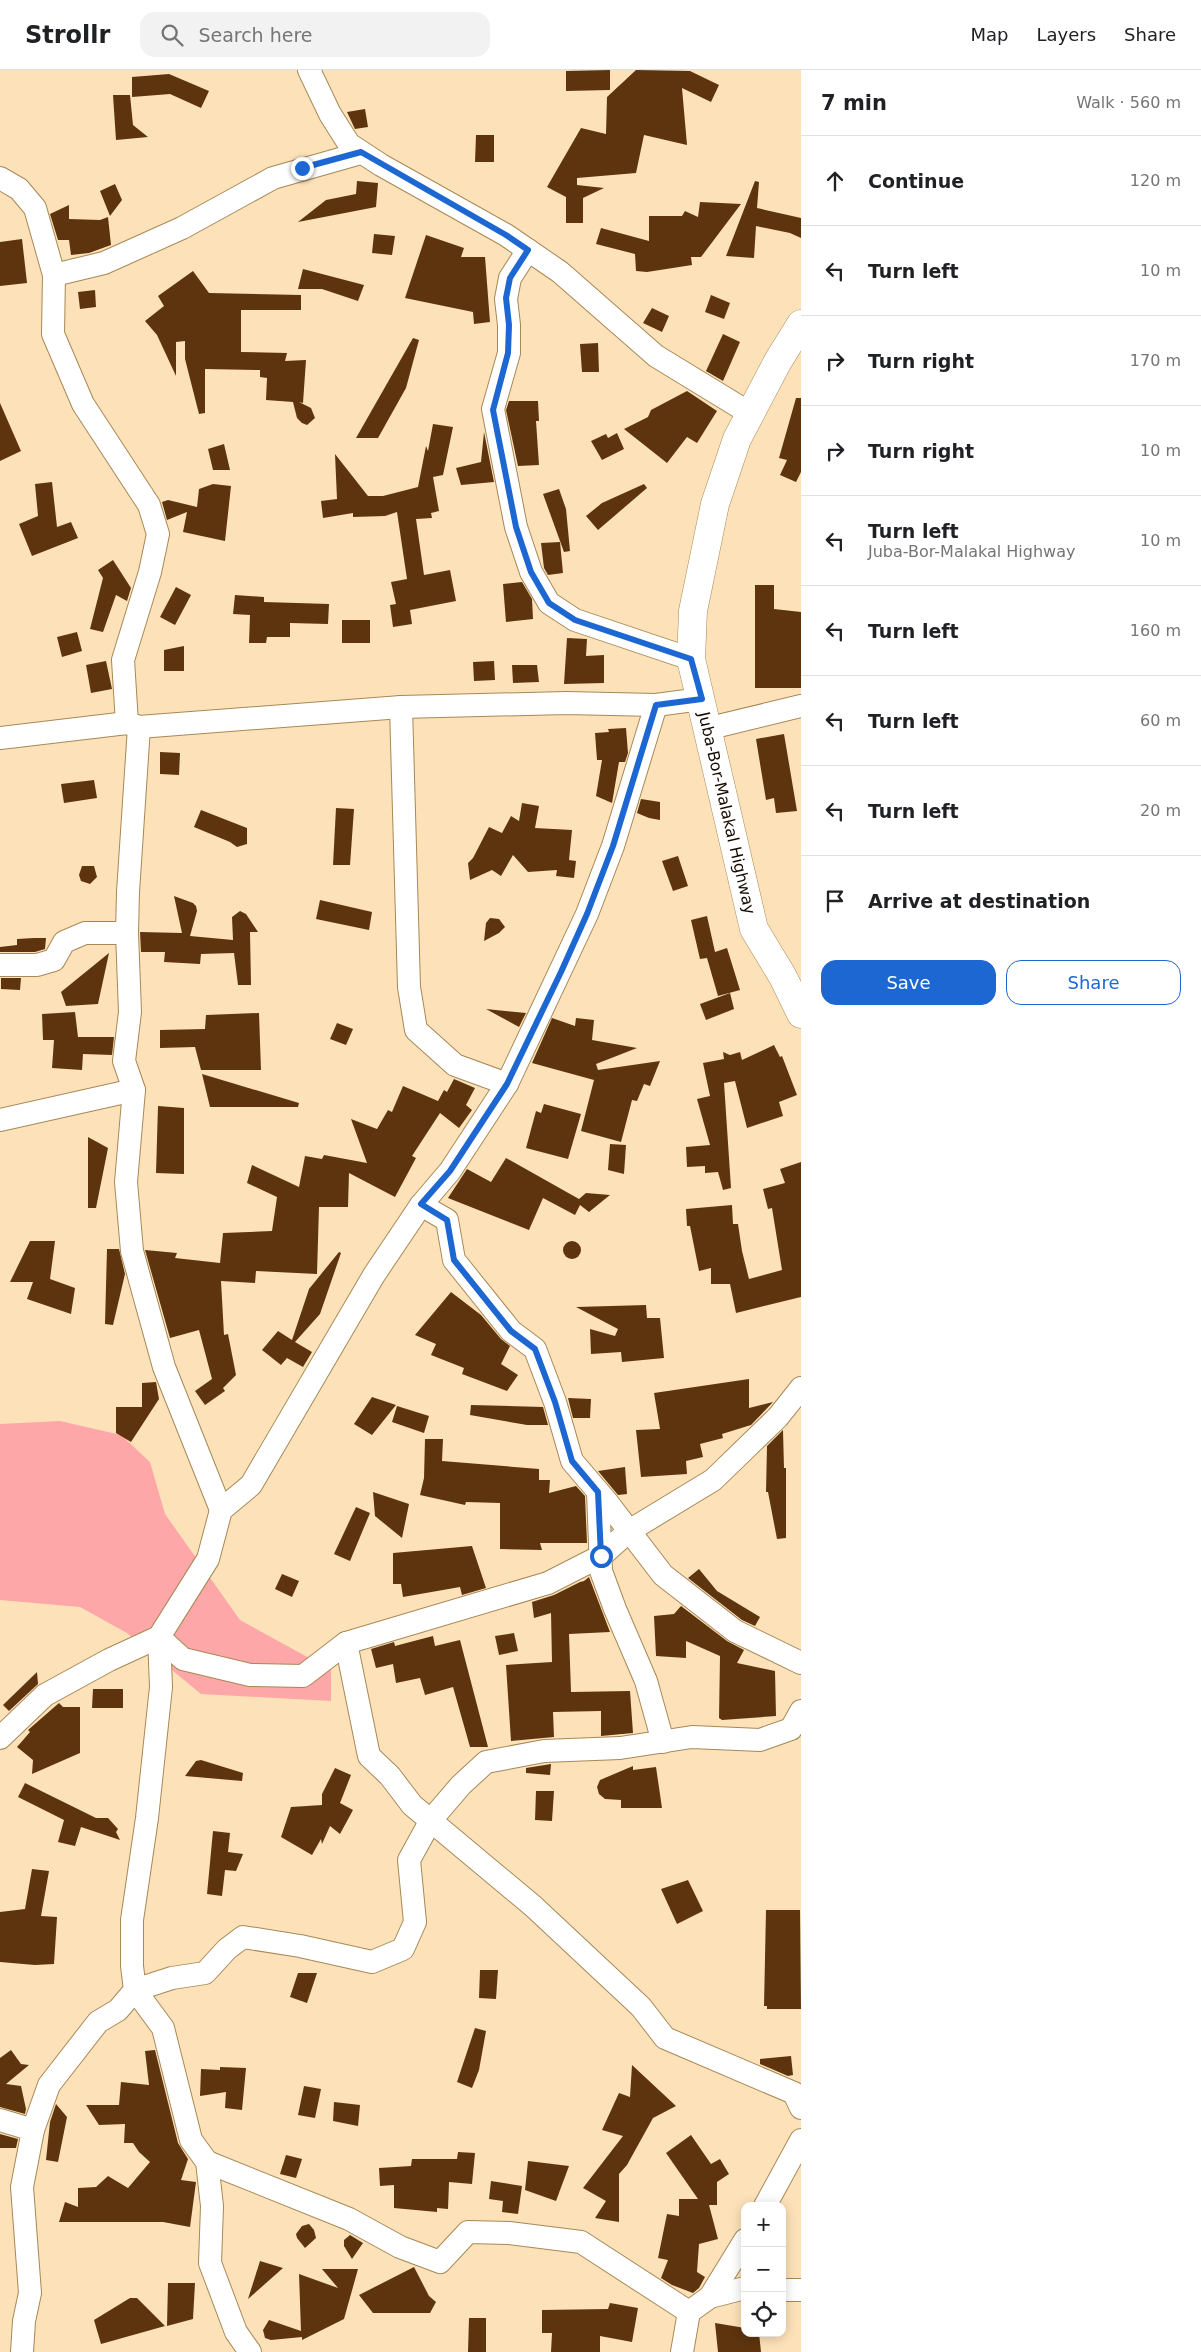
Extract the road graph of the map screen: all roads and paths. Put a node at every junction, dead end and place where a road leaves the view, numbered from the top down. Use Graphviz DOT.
graph roads {
  1 [pos="309,70"];
  2 [pos="361,152"];
  3 [pos="0,178"];
  4 [pos="528,250"];
  5 [pos="54,275"];
  6 [pos="801,324"];
  7 [pos="750,414"];
  8 [pos="691,659"];
  9 [pos="702,699"];
  10 [pos="656,705"];
  11 [pos="801,706"];
  12 [pos="401,707"];
  13 [pos="133,725"];
  14 [pos="706,729"];
  15 [pos="0,738"];
  16 [pos="127,933"];
  17 [pos="0,965"];
  18 [pos="794,982"];
  19 [pos="801,1014"];
  20 [pos="507,1084"];
  21 [pos="134,1090"];
  22 [pos="0,1120"];
  23 [pos="421,1204"];
  24 [pos="801,1388"];
  25 [pos="598,1492"];
  26 [pos="222,1510"];
  27 [pos="629,1531"];
  28 [pos="601,1556"];
  29 [pos="159,1637"];
  30 [pos="346,1643"];
  31 [pos="801,1663"];
  32 [pos="801,1711"];
  33 [pos="0,1738"];
  34 [pos="663,1742"];
  35 [pos="431,1820"];
  36 [pos="135,1990"];
  37 [pos="801,2108"];
  38 [pos="0,2120"];
  39 [pos="33,2130"];
  40 [pos="801,2140"];
  41 [pos="207,2162"];
  42 [pos="767,2202"];
  43 [pos="741,2247"];
  44 [pos="741,2289"];
  45 [pos="786,2290"];
  46 [pos="801,2290"];
  47 [pos="710,2297"];
  48 [pos="689,2312"];
  49 [pos="22,2352"];
  50 [pos="250,2352"];
  51 [pos="682,2352"];
  1 -- 2 [label="street"];
  2 -- 4 [label="street"];
  2 -- 5 [label="street"];
  3 -- 5 [label="street"];
  4 -- 7 [label="street"];
  4 -- 8 [label="street"];
  5 -- 13 [label="street"];
  6 -- 7 [label="main road, Juba-Bor-Malakal Highway"];
  7 -- 8 [label="main road, Juba-Bor-Malakal Highway"];
  8 -- 9 [label="main road, Juba-Bor-Malakal Highway"];
  9 -- 10 [label="street"];
  9 -- 14 [label="main road, Juba-Bor-Malakal Highway"];
  10 -- 12 [label="street"];
  10 -- 20 [label="street"];
  11 -- 14 [label="street"];
  12 -- 13 [label="street"];
  12 -- 20 [label="street"];
  13 -- 15 [label="street"];
  13 -- 16 [label="street"];
  14 -- 18 [label="main road, Juba-Bor-Malakal Highway"];
  16 -- 17 [label="street"];
  16 -- 21 [label="street"];
  18 -- 19 [label="main road, Juba-Bor-Malakal Highway"];
  20 -- 23 [label="street"];
  21 -- 22 [label="street"];
  21 -- 26 [label="street"];
  23 -- 25 [label="street"];
  23 -- 26 [label="street"];
  24 -- 27 [label="street"];
  25 -- 27 [label="street"];
  25 -- 28 [label="street"];
  26 -- 29 [label="street"];
  27 -- 28 [label="street"];
  27 -- 31 [label="street"];
  28 -- 30 [label="street"];
  28 -- 34 [label="street"];
  29 -- 30 [label="street"];
  29 -- 33 [label="street"];
  29 -- 36 [label="street"];
  30 -- 35 [label="street"];
  32 -- 34 [label="street"];
  34 -- 35 [label="street"];
  35 -- 36 [label="street"];
  35 -- 37 [label="street"];
  36 -- 39 [label="street"];
  36 -- 41 [label="street"];
  38 -- 39 [label="street"];
  39 -- 49 [label="street"];
  40 -- 42 [label="street"];
  41 -- 48 [label="street"];
  41 -- 50 [label="street"];
  43 -- 47 [label="street"];
  44 -- 47 [label="street"];
  45 -- 46 [label="street"];
  47 -- 48 [label="street"];
  48 -- 51 [label="street"];
}
